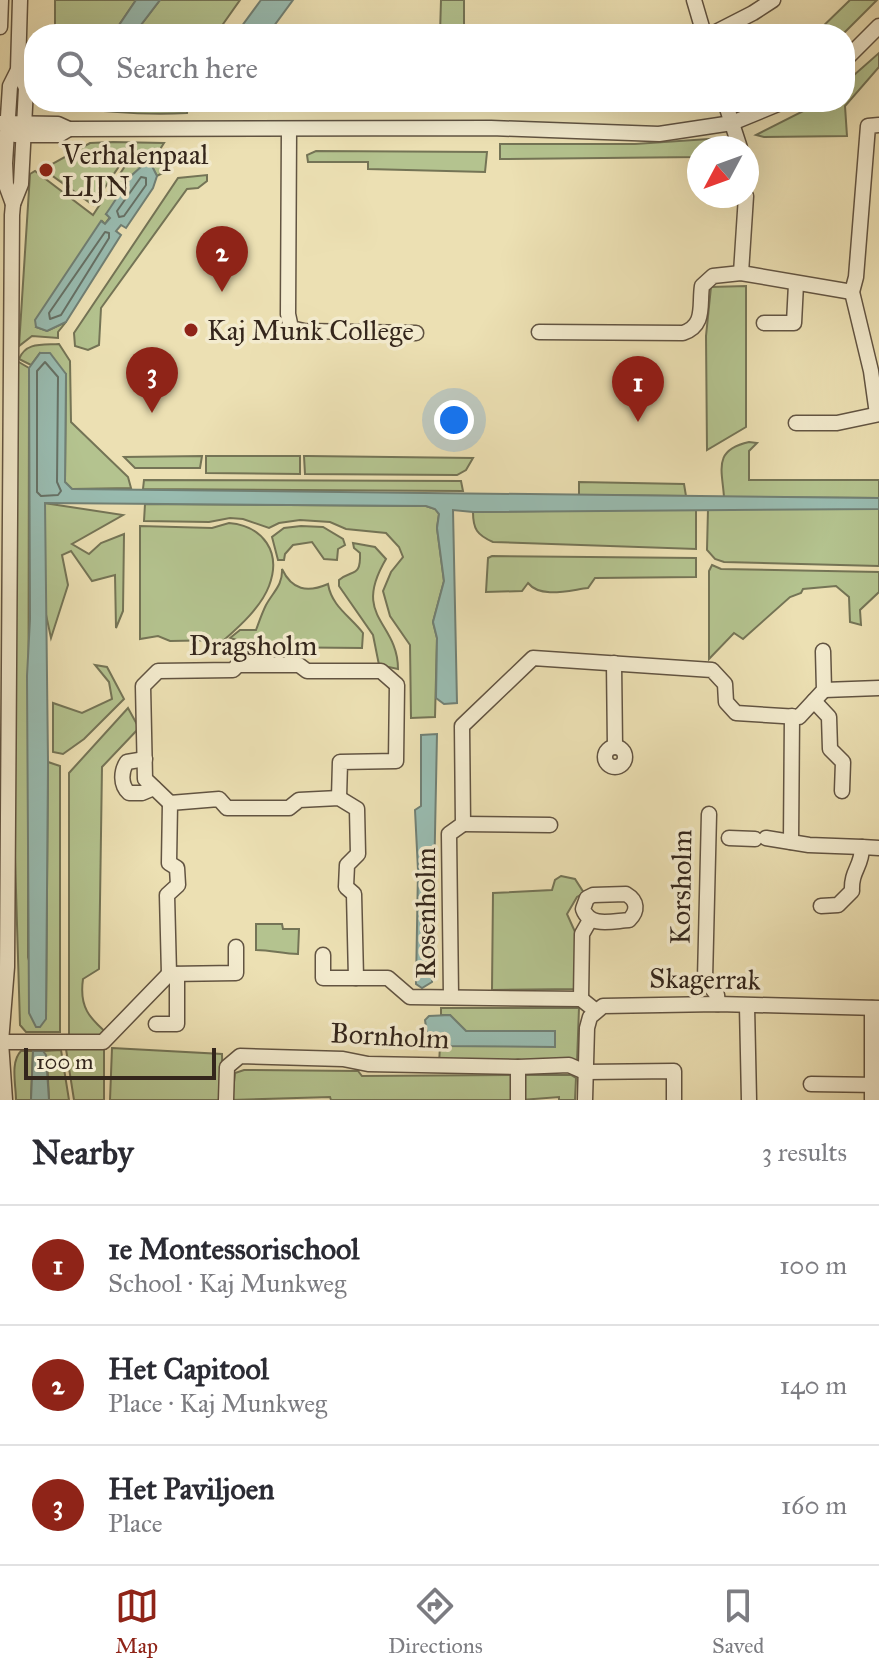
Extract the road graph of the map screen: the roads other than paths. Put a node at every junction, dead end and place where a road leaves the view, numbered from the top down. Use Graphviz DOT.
graph roads {
  1 [pos="1,0"];
  2 [pos="20,0"];
  3 [pos="694,0"];
  4 [pos="773,0"];
  5 [pos="701,24"];
  6 [pos="732,24"];
  7 [pos="879,26"];
  8 [pos="0,27"];
  9 [pos="855,50"];
  10 [pos="18,70"];
  11 [pos="24,84"];
  12 [pos="24,112"];
  13 [pos="728,112"];
  14 [pos="759,112"];
  15 [pos="732,123"];
  16 [pos="879,125"];
  17 [pos="4,129"];
  18 [pos="23,129"];
  19 [pos="289,130"];
  20 [pos="736,136"];
  21 [pos="13,204"];
  22 [pos="745,208"];
  23 [pos="741,273"];
  24 [pos="796,284"];
  25 [pos="852,292"];
  26 [pos="764,323"];
  27 [pos="539,332"];
  28 [pos="416,333"];
  29 [pos="878,414"];
  30 [pos="796,423"];
  31 [pos="823,651"];
  32 [pos="614,663"];
  33 [pos="879,688"];
  34 [pos="819,695"];
  35 [pos="792,716"];
  36 [pos="615,747"];
  37 [pos="145,759"];
  38 [pos="154,788"];
  39 [pos="842,791"];
  40 [pos="339,798"];
  41 [pos="170,803"];
  42 [pos="709,814"];
  43 [pos="463,824"];
  44 [pos="550,825"];
  45 [pos="729,838"];
  46 [pos="791,842"];
  47 [pos="862,847"];
  48 [pos="879,848"];
  49 [pos="821,906"];
  50 [pos="590,920"];
  51 [pos="236,947"];
  52 [pos="323,955"];
  53 [pos="173,974"];
  54 [pos="356,978"];
  55 [pos="451,996"];
  56 [pos="581,999"];
  57 [pos="718,1004"];
  58 [pos="747,1006"];
  59 [pos="875,1008"];
  60 [pos="596,1011"];
  61 [pos="156,1024"];
  62 [pos="4,1042"];
  63 [pos="518,1067"];
  64 [pos="585,1072"];
  65 [pos="811,1084"];
  66 [pos="874,1090"];
  67 [pos="5,1098"];
  68 [pos="226,1100"];
  69 [pos="518,1100"];
  70 [pos="585,1100"];
  71 [pos="674,1100"];
  72 [pos="749,1100"];
  1 -- 8 [label="street"];
  2 -- 10 [label="street"];
  3 -- 5 [label="street"];
  4 -- 6 [label="street"];
  7 -- 9 [label="street"];
  10 -- 11 [label="street"];
  10 -- 17 [label="street"];
  12 -- 18 [label="street"];
  13 -- 15 [label="street"];
  14 -- 15 [label="street"];
  15 -- 19 [label="street"];
  15 -- 20 [label="street"];
  16 -- 25 [label="street"];
  17 -- 18 [label="street"];
  17 -- 21 [label="street"];
  18 -- 19 [label="street"];
  18 -- 21 [label="street"];
  19 -- 28 [label="street"];
  21 -- 62 [label="street"];
  22 -- 23 [label="street"];
  23 -- 24 [label="street"];
  23 -- 27 [label="street"];
  24 -- 25 [label="street"];
  24 -- 26 [label="street"];
  25 -- 29 [label="street"];
  29 -- 30 [label="street"];
  31 -- 34 [label="street"];
  32 -- 35 [label="street, Rosenholm"];
  32 -- 36 [label="street"];
  32 -- 43 [label="street, Rosenholm"];
  33 -- 34 [label="street"];
  34 -- 35 [label="street"];
  34 -- 39 [label="street"];
  35 -- 46 [label="street"];
  37 -- 38 [label="street, Dragsholm"];
  37 -- 38 [label="street"];
  37 -- 40 [label="street, Dragsholm"];
  38 -- 41 [label="street, Dragsholm"];
  40 -- 41 [label="street"];
  40 -- 54 [label="street"];
  41 -- 53 [label="street"];
  42 -- 57 [label="street, Korsholm"];
  43 -- 44 [label="street"];
  43 -- 55 [label="street, Rosenholm"];
  45 -- 46 [label="street, Korsholm"];
  46 -- 47 [label="street, Korsholm"];
  47 -- 48 [label="street"];
  47 -- 49 [label="street"];
  50 -- 56 [label="street"];
  51 -- 53 [label="street"];
  52 -- 54 [label="street"];
  53 -- 61 [label="street"];
  53 -- 62 [label="street"];
  54 -- 55 [label="street"];
  55 -- 56 [label="street"];
  56 -- 60 [label="street"];
  57 -- 58 [label="street, Skagerrak"];
  57 -- 60 [label="street, Skagerrak"];
  58 -- 59 [label="street, Skagerrak"];
  58 -- 72 [label="street"];
  59 -- 66 [label="street"];
  60 -- 64 [label="street"];
  62 -- 67 [label="street"];
  63 -- 64 [label="street, Bornholm"];
  63 -- 68 [label="street, Bornholm"];
  63 -- 69 [label="street"];
  64 -- 70 [label="street"];
  64 -- 71 [label="street"];
  65 -- 66 [label="street"];
}
